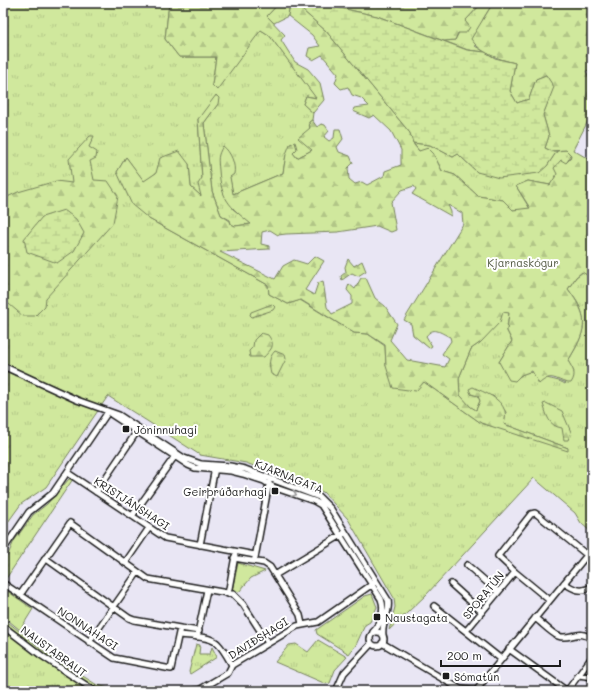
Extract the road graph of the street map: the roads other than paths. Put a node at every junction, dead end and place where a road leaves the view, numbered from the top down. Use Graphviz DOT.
graph roads {
  1 [pos="3,366"];
  2 [pos="108,412"];
  3 [pos="138,430"];
  4 [pos="175,455"];
  5 [pos="215,467"];
  6 [pos="68,473"];
  7 [pos="270,478"];
  8 [pos="269,484"];
  9 [pos="96,492"];
  10 [pos="132,516"];
  11 [pos="149,528"];
  12 [pos="344,534"];
  13 [pos="200,545"];
  14 [pos="592,549"];
  15 [pos="3,550"];
  16 [pos="236,552"];
  17 [pos="255,555"];
  18 [pos="587,555"];
  19 [pos="45,558"];
  20 [pos="234,558"];
  21 [pos="254,561"];
  22 [pos="125,562"];
  23 [pos="467,566"];
  24 [pos="138,572"];
  25 [pos="515,572"];
  26 [pos="275,575"];
  27 [pos="374,582"];
  28 [pos="3,583"];
  29 [pos="564,583"];
  30 [pos="451,584"];
  31 [pos="592,586"];
  32 [pos="207,590"];
  33 [pos="498,592"];
  34 [pos="228,594"];
  35 [pos="20,595"];
  36 [pos="549,600"];
  37 [pos="434,606"];
  38 [pos="113,607"];
  39 [pos="482,612"];
  40 [pos="535,618"];
  41 [pos="302,624"];
  42 [pos="3,626"];
  43 [pos="180,628"];
  44 [pos="198,631"];
  45 [pos="466,631"];
  46 [pos="373,632"];
  47 [pos="179,635"];
  48 [pos="383,635"];
  49 [pos="197,637"];
  50 [pos="592,639"];
  51 [pos="89,642"];
  52 [pos="268,643"];
  53 [pos="382,643"];
  54 [pos="371,644"];
  55 [pos="509,649"];
  56 [pos="592,657"];
  57 [pos="501,660"];
  58 [pos="232,665"];
  59 [pos="579,675"];
  60 [pos="592,677"];
  61 [pos="95,691"];
  62 [pos="193,691"];
  63 [pos="336,691"];
  64 [pos="478,691"];
  65 [pos="567,691"];
  1 -- 2 [label="street, KJARNAGATA"];
  2 -- 3 [label="street, KJARNAGATA"];
  2 -- 6 [label="street"];
  3 -- 4 [label="street, KJARNAGATA"];
  3 -- 9 [label="street"];
  4 -- 5 [label="street, KJARNAGATA"];
  4 -- 10 [label="street"];
  5 -- 7 [label="street, KJARNAGATA"];
  5 -- 8 [label="street, KJARNAGATA"];
  5 -- 13 [label="street"];
  6 -- 9 [label="street, KRISTJÁNSHAGI"];
  6 -- 15 [label="street"];
  7 -- 8 [label="street"];
  7 -- 12 [label="street, KJARNAGATA"];
  8 -- 12 [label="street, KJARNAGATA, one-way"];
  8 -- 17 [label="street"];
  9 -- 10 [label="street, KRISTJÁNSHAGI"];
  10 -- 11 [label="street, KRISTJÁNSHAGI"];
  11 -- 13 [label="street, KRISTJÁNSHAGI"];
  11 -- 22 [label="street"];
  12 -- 26 [label="street"];
  12 -- 27 [label="street, KJARNAGATA"];
  13 -- 16 [label="street, KRISTJÁNSHAGI"];
  14 -- 18 [label="street"];
  16 -- 17 [label="street, KRISTJÁNSHAGI"];
  16 -- 20 [label="street"];
  17 -- 21 [label="street"];
  18 -- 25 [label="street"];
  18 -- 29 [label="street"];
  19 -- 22 [label="street"];
  19 -- 35 [label="street"];
  19 -- 38 [label="street"];
  20 -- 21 [label="street"];
  20 -- 34 [label="street"];
  21 -- 26 [label="street"];
  22 -- 24 [label="street"];
  23 -- 33 [label="street"];
  24 -- 32 [label="street"];
  24 -- 38 [label="street"];
  25 -- 33 [label="street, SPORATÚN"];
  25 -- 36 [label="street"];
  26 -- 41 [label="street"];
  27 -- 41 [label="street, DAVIÐSHAGI"];
  27 -- 46 [label="street, KJARNAGATA"];
  27 -- 48 [label="street, KJARNAGATA"];
  28 -- 35 [label="street, NONNAHAGI"];
  29 -- 31 [label="street"];
  29 -- 36 [label="street"];
  30 -- 39 [label="street"];
  32 -- 34 [label="street"];
  32 -- 44 [label="street"];
  33 -- 39 [label="street, SPORATÚN"];
  34 -- 52 [label="street"];
  35 -- 51 [label="street, NONNAHAGI"];
  36 -- 40 [label="street"];
  37 -- 45 [label="street, SPORATÚN"];
  38 -- 43 [label="street"];
  38 -- 51 [label="street"];
  39 -- 45 [label="street, SPORATÚN"];
  40 -- 50 [label="street"];
  40 -- 55 [label="street"];
  41 -- 52 [label="street, DAVIÐSHAGI"];
  42 -- 61 [label="street, NAUSTABRAUT"];
  43 -- 44 [label="street"];
  43 -- 47 [label="street"];
  44 -- 49 [label="street"];
  45 -- 57 [label="street, SPORATÚN"];
  46 -- 48 [label="street"];
  46 -- 54 [label="street"];
  47 -- 49 [label="street"];
  47 -- 51 [label="street, NONNAHAGI"];
  48 -- 53 [label="street"];
  49 -- 58 [label="street"];
  52 -- 58 [label="street, DAVIÐSHAGI"];
  53 -- 54 [label="street"];
  53 -- 64 [label="street"];
  54 -- 63 [label="street"];
  55 -- 57 [label="street"];
  55 -- 65 [label="street"];
  56 -- 59 [label="street"];
  57 -- 64 [label="street"];
  58 -- 62 [label="street, DAVIÐSHAGI"];
  59 -- 60 [label="street"];
  59 -- 65 [label="street"];
}
